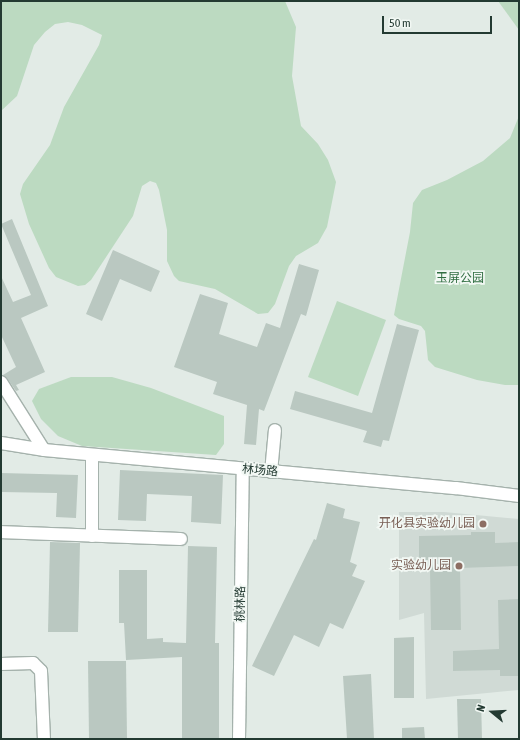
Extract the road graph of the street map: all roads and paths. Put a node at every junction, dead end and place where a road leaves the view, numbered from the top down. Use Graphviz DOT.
graph roads {
  1 [pos="1,382"];
  2 [pos="275,430"];
  3 [pos="1,443"];
  4 [pos="44,450"];
  5 [pos="92,455"];
  6 [pos="243,469"];
  7 [pos="271,472"];
  8 [pos="519,496"];
  9 [pos="1,532"];
  10 [pos="92,536"];
  11 [pos="181,539"];
  12 [pos="1,664"];
  13 [pos="44,739"];
  14 [pos="239,739"];
  1 -- 4 [label="street"];
  2 -- 7 [label="street"];
  3 -- 4 [label="street, 林场路"];
  4 -- 5 [label="street, 林场路"];
  5 -- 6 [label="street, 林场路"];
  5 -- 10 [label="street"];
  6 -- 7 [label="street, 林场路"];
  6 -- 14 [label="street, 桃林路"];
  7 -- 8 [label="street, 林场路"];
  9 -- 10 [label="street"];
  10 -- 11 [label="street"];
  12 -- 13 [label="street"];
}
